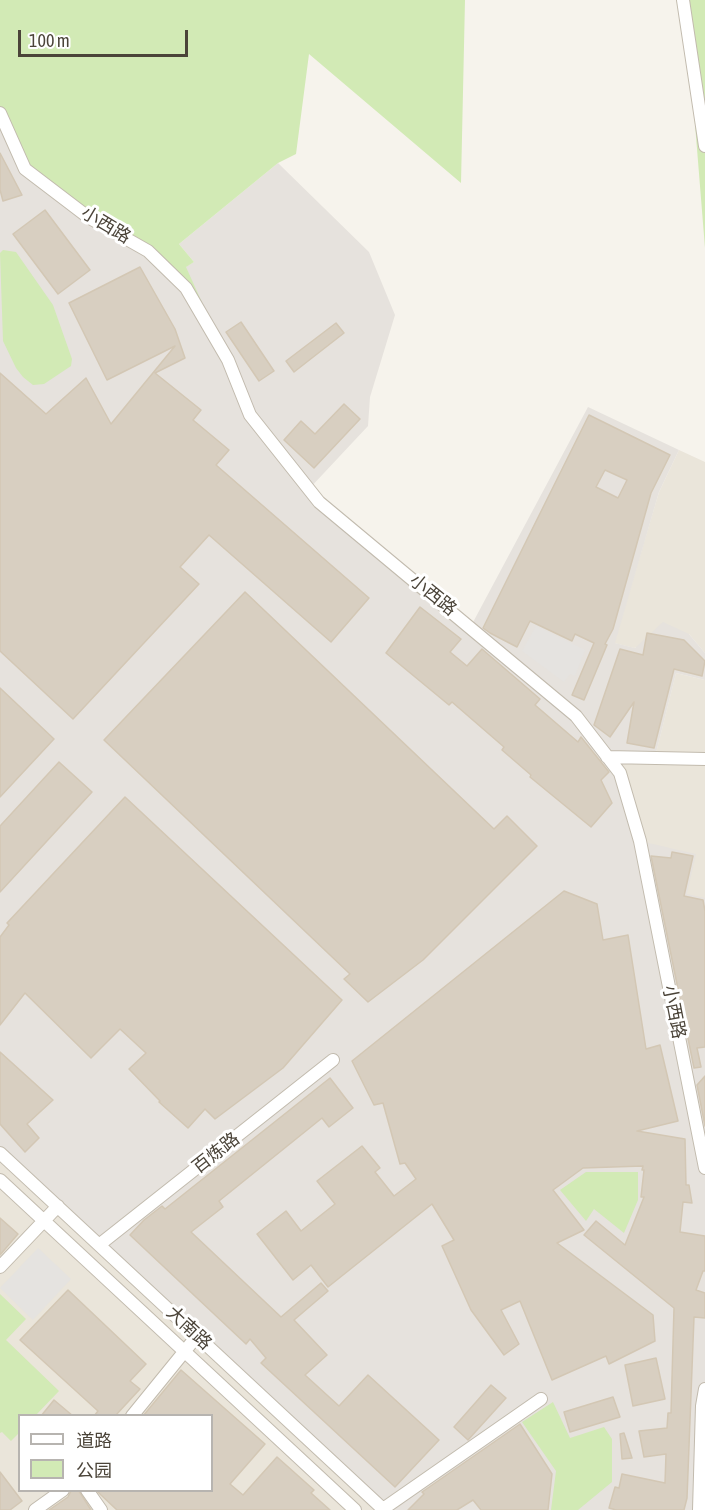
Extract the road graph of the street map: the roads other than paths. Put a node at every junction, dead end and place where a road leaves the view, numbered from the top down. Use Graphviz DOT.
graph roads {
  1 [pos="683,0"];
  2 [pos="0,113"];
  3 [pos="705,146"];
  4 [pos="607,757"];
  5 [pos="705,759"];
  6 [pos="333,1060"];
  7 [pos="0,1152"];
  8 [pos="705,1168"];
  9 [pos="0,1180"];
  10 [pos="58,1206"];
  11 [pos="44,1221"];
  12 [pos="99,1245"];
  13 [pos="0,1267"];
  14 [pos="197,1336"];
  15 [pos="184,1352"];
  16 [pos="705,1389"];
  17 [pos="541,1399"];
  18 [pos="134,1414"];
  19 [pos="62,1492"];
  20 [pos="88,1492"];
  21 [pos="383,1509"];
  22 [pos="35,1510"];
  23 [pos="101,1510"];
  24 [pos="355,1510"];
  25 [pos="699,1510"];
  1 -- 3 [label="street"];
  2 -- 4 [label="street, 小西路"];
  4 -- 5 [label="street"];
  4 -- 8 [label="street, 小西路"];
  6 -- 12 [label="street, 百炼路"];
  7 -- 10 [label="street, 大南路"];
  9 -- 11 [label="street, 大南路"];
  10 -- 11 [label="street"];
  10 -- 12 [label="street, 大南路"];
  11 -- 13 [label="street"];
  11 -- 15 [label="street, 大南路"];
  12 -- 14 [label="street, 大南路"];
  14 -- 15 [label="street"];
  14 -- 21 [label="street, 大南路"];
  15 -- 18 [label="street"];
  15 -- 24 [label="street, 大南路"];
  16 -- 25 [label="street"];
  17 -- 21 [label="street"];
  19 -- 22 [label="street"];
  20 -- 23 [label="street"];
}
